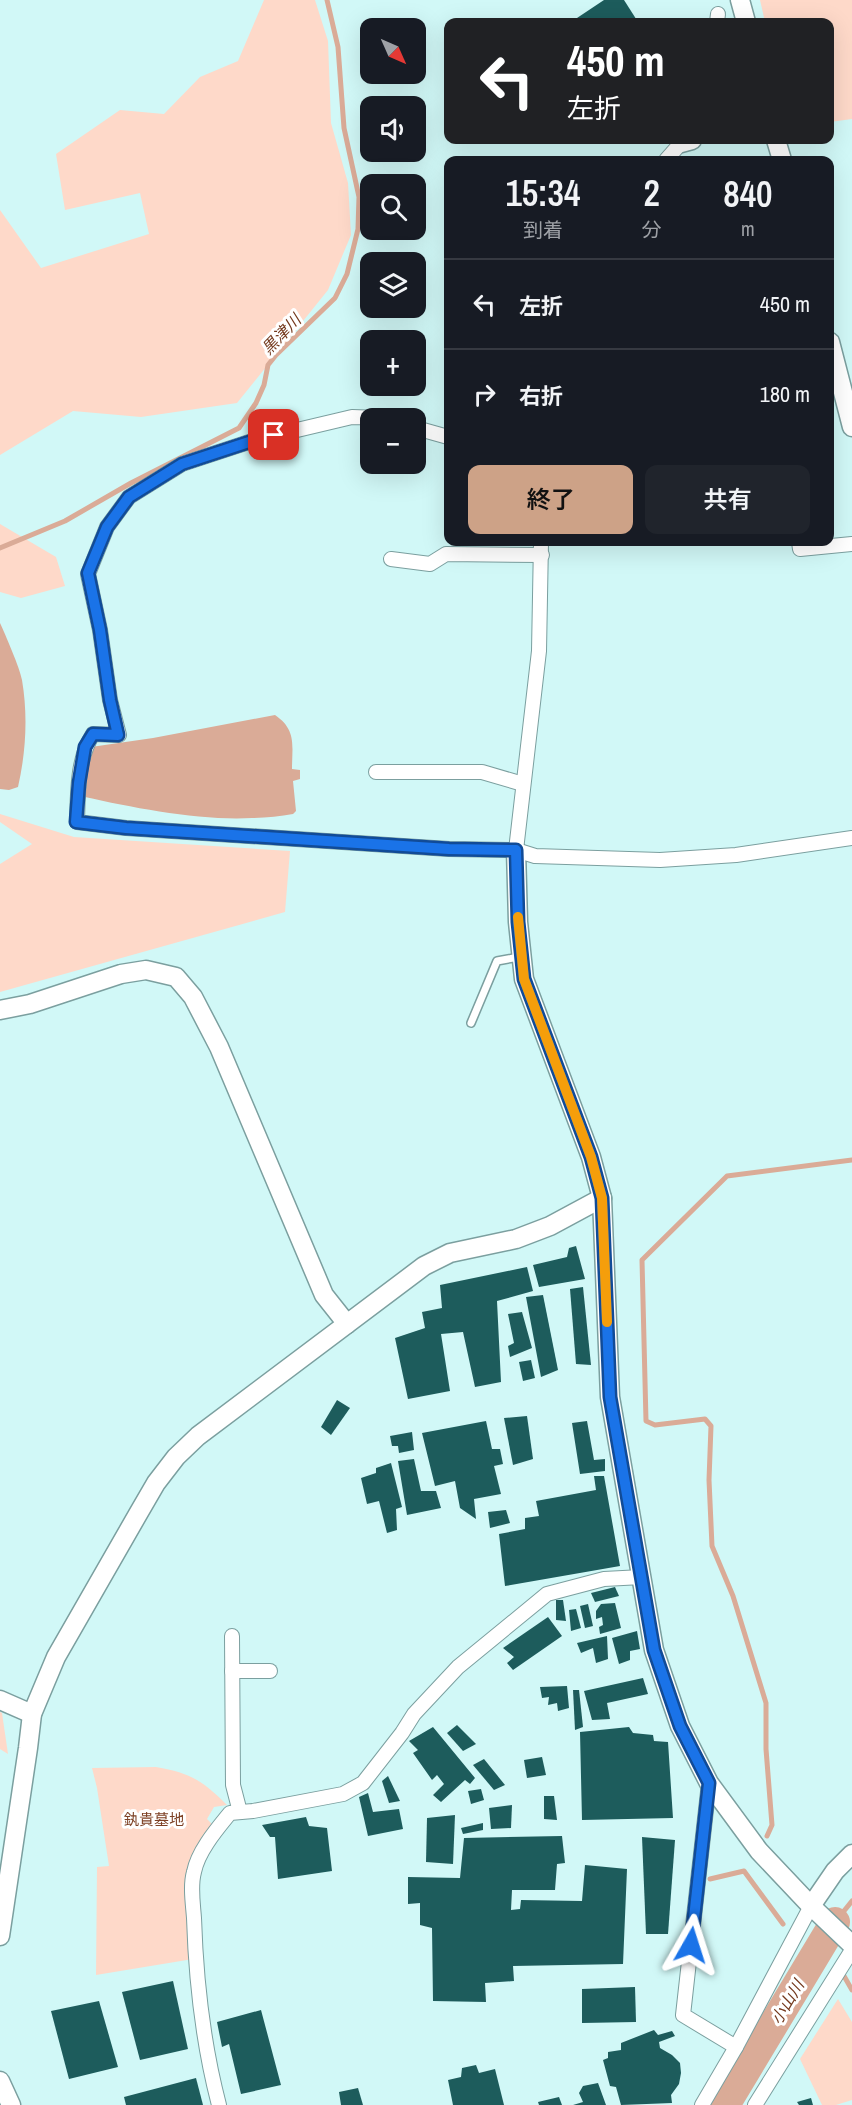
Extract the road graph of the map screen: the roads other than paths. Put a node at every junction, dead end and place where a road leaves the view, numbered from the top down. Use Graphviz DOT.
graph roads {
  1 [pos="740,0"];
  2 [pos="745,18"];
  3 [pos="682,144"];
  4 [pos="670,156"];
  5 [pos="834,358"];
  6 [pos="360,417"];
  7 [pos="852,428"];
  8 [pos="426,431"];
  9 [pos="444,436"];
  10 [pos="852,543"];
  11 [pos="834,545"];
  12 [pos="800,546"];
  13 [pos="826,546"];
  14 [pos="542,548"];
  15 [pos="391,559"];
  16 [pos="376,772"];
  17 [pos="523,784"];
  18 [pos="852,838"];
  19 [pos="516,850"];
  20 [pos="522,956"];
  21 [pos="0,1010"];
  22 [pos="471,1023"];
  23 [pos="602,1198"];
  24 [pos="347,1323"];
  25 [pos="642,1577"];
  26 [pos="232,1636"];
  27 [pos="232,1671"];
  28 [pos="270,1671"];
  29 [pos="0,1700"];
  30 [pos="32,1714"];
  31 [pos="709,1783"];
  32 [pos="240,1812"];
  33 [pos="852,1854"];
  34 [pos="811,1906"];
  35 [pos="0,1936"];
  36 [pos="851,1946"];
  37 [pos="736,2047"];
  38 [pos="0,2081"];
  39 [pos="11,2105"];
  40 [pos="219,2105"];
  41 [pos="702,2105"];
  42 [pos="755,2105"];
  1 -- 2 [label="street"];
  3 -- 4 [label="street"];
  5 -- 7 [label="street"];
  6 -- 19 [label="street"];
  8 -- 9 [label="street"];
  10 -- 11 [label="street"];
  12 -- 13 [label="street"];
  14 -- 15 [label="street"];
  14 -- 17 [label="street"];
  16 -- 17 [label="street"];
  17 -- 19 [label="street"];
  18 -- 19 [label="street"];
  19 -- 20 [label="street"];
  20 -- 22 [label="lane"];
  20 -- 23 [label="street"];
  21 -- 24 [label="street"];
  23 -- 24 [label="street"];
  23 -- 25 [label="street"];
  24 -- 30 [label="street"];
  25 -- 31 [label="street"];
  25 -- 32 [label="street"];
  26 -- 27 [label="street"];
  27 -- 28 [label="street"];
  27 -- 32 [label="street"];
  29 -- 30 [label="street"];
  30 -- 35 [label="street"];
  31 -- 34 [label="street"];
  31 -- 37 [label="street"];
  32 -- 40 [label="street"];
  33 -- 34 [label="street"];
  34 -- 36 [label="street"];
  34 -- 37 [label="street"];
  36 -- 42 [label="street"];
  37 -- 41 [label="street"];
  38 -- 39 [label="street"];
}
